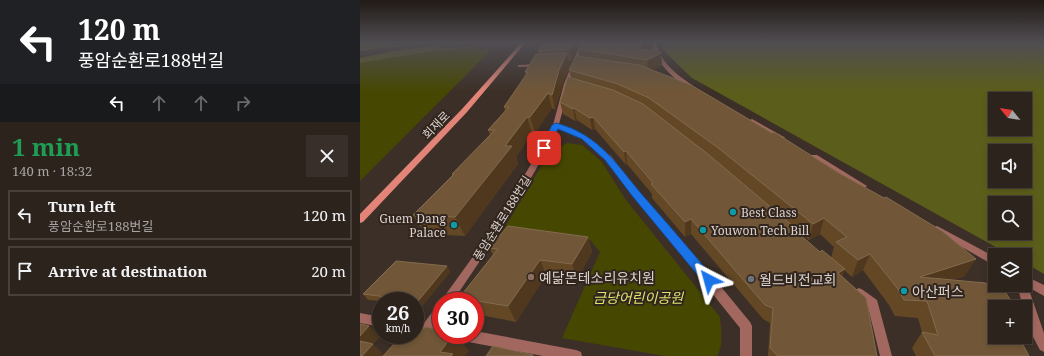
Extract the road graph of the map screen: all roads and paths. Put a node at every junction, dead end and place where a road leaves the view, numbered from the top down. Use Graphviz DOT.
graph roads {
  1 [pos="510,59"];
  2 [pos="578,59"];
  3 [pos="660,59"];
  4 [pos="546,65"];
  5 [pos="519,66"];
  6 [pos="700,92"];
  7 [pos="747,118"];
  8 [pos="556,125"];
  9 [pos="787,141"];
  10 [pos="805,152"];
  11 [pos="867,189"];
  12 [pos="360,220"];
  13 [pos="927,224"];
  14 [pos="988,258"];
  15 [pos="1032,284"];
  16 [pos="855,289"];
  17 [pos="1044,291"];
  18 [pos="453,292"];
  19 [pos="1024,292"];
  20 [pos="360,318"];
  21 [pos="372,320"];
  22 [pos="432,323"];
  23 [pos="424,328"];
  24 [pos="428,329"];
  25 [pos="432,330"];
  26 [pos="484,339"];
  27 [pos="413,345"];
  28 [pos="1044,346"];
  29 [pos="576,356"];
  30 [pos="746,356"];
  31 [pos="886,356"];
  1 -- 12 [label="main road, 회재로"];
  2 -- 8 [label="street, 풍암순환로188번길"];
  3 -- 6 [label="street"];
  4 -- 5 [label="street"];
  7 -- 9 [label="street"];
  8 -- 18 [label="street, 풍암순환로188번길"];
  8 -- 30 [label="street"];
  10 -- 11 [label="street"];
  13 -- 14 [label="street"];
  15 -- 17 [label="street"];
  16 -- 31 [label="street"];
  19 -- 28 [label="street"];
  20 -- 21 [label="street"];
  22 -- 24 [label="street"];
  23 -- 24 [label="street"];
  24 -- 25 [label="street"];
  24 -- 27 [label="street"];
  26 -- 29 [label="street"];
}
